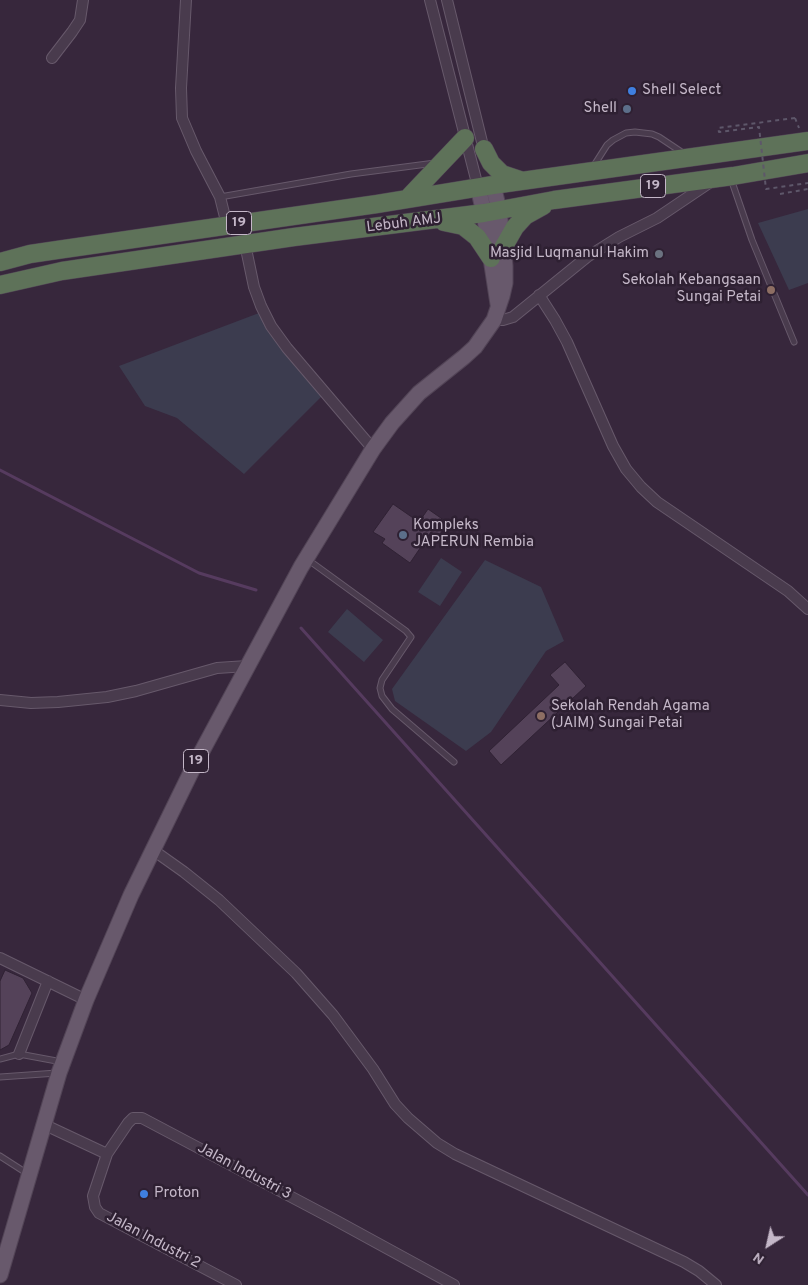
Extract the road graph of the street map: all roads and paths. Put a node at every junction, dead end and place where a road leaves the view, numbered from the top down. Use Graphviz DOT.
graph roads {
  1 [pos="83,0"];
  2 [pos="186,0"];
  3 [pos="430,0"];
  4 [pos="447,0"];
  5 [pos="52,58"];
  6 [pos="795,118"];
  7 [pos="465,138"];
  8 [pos="808,141"];
  9 [pos="484,149"];
  10 [pos="690,158"];
  11 [pos="442,162"];
  12 [pos="808,163"];
  13 [pos="590,172"];
  14 [pos="724,177"];
  15 [pos="525,180"];
  16 [pos="808,183"];
  17 [pos="486,186"];
  18 [pos="808,189"];
  19 [pos="780,194"];
  20 [pos="220,197"];
  21 [pos="408,198"];
  22 [pos="554,200"];
  23 [pos="492,212"];
  24 [pos="422,222"];
  25 [pos="227,225"];
  26 [pos="245,244"];
  27 [pos="497,253"];
  28 [pos="0,262"];
  29 [pos="0,285"];
  30 [pos="539,296"];
  31 [pos="496,312"];
  32 [pos="794,342"];
  33 [pos="373,449"];
  34 [pos="306,559"];
  35 [pos="808,609"];
  36 [pos="247,666"];
  37 [pos="0,700"];
  38 [pos="454,762"];
  39 [pos="152,850"];
  40 [pos="1,962"];
  41 [pos="48,982"];
  42 [pos="86,1000"];
  43 [pos="19,1054"];
  44 [pos="0,1059"];
  45 [pos="61,1068"];
  46 [pos="0,1077"];
  47 [pos="43,1124"];
  48 [pos="107,1154"];
  49 [pos="0,1156"];
  50 [pos="28,1175"];
  51 [pos="0,1276"];
  52 [pos="236,1285"];
  53 [pos="454,1285"];
  54 [pos="716,1285"];
  1 -- 5 [label="street"];
  2 -- 20 [label="street"];
  3 -- 7 [label="street"];
  4 -- 9 [label="street"];
  6 -- 16 [label="path, bridge"];
  7 -- 11 [label="highway"];
  7 -- 17 [label="street"];
  8 -- 10 [label="highway, Lebuh AMJ / 19"];
  9 -- 15 [label="highway"];
  9 -- 17 [label="street"];
  10 -- 13 [label="highway, Lebuh AMJ / 19"];
  10 -- 13 [label="lane"];
  11 -- 20 [label="lane"];
  11 -- 21 [label="highway"];
  12 -- 14 [label="highway, Lebuh AMJ / 19"];
  13 -- 15 [label="highway, Lebuh AMJ / 19"];
  14 -- 22 [label="highway, Lebuh AMJ / 19"];
  14 -- 30 [label="street"];
  14 -- 32 [label="lane"];
  15 -- 17 [label="highway, Lebuh AMJ / 19"];
  17 -- 21 [label="highway, Lebuh AMJ / 19"];
  17 -- 23 [label="main road, 19"];
  18 -- 19 [label="path"];
  20 -- 25 [label="street"];
  21 -- 25 [label="highway, Lebuh AMJ / 19"];
  22 -- 23 [label="highway, Lebuh AMJ / 19"];
  22 -- 27 [label="highway"];
  23 -- 24 [label="highway, Lebuh AMJ / 19"];
  23 -- 27 [label="main road, 19"];
  24 -- 26 [label="highway, Lebuh AMJ / 19"];
  24 -- 27 [label="highway"];
  25 -- 28 [label="highway, Lebuh AMJ / 19"];
  26 -- 29 [label="highway, Lebuh AMJ / 19"];
  26 -- 33 [label="street"];
  27 -- 31 [label="main road, 19"];
  30 -- 31 [label="street"];
  30 -- 35 [label="street"];
  31 -- 33 [label="main road, 19"];
  33 -- 34 [label="main road, 19"];
  34 -- 36 [label="main road, 19"];
  34 -- 38 [label="lane"];
  36 -- 37 [label="street"];
  36 -- 39 [label="main road, 19"];
  39 -- 42 [label="main road, 19"];
  39 -- 54 [label="street"];
  40 -- 41 [label="street"];
  41 -- 42 [label="street"];
  41 -- 43 [label="street"];
  42 -- 45 [label="main road, 19"];
  43 -- 44 [label="lane"];
  43 -- 45 [label="lane"];
  45 -- 46 [label="lane"];
  45 -- 47 [label="main road, 19"];
  47 -- 48 [label="street"];
  47 -- 50 [label="main road, 19"];
  48 -- 52 [label="street, Jalan Industri 2"];
  48 -- 53 [label="street, Jalan Industri 3"];
  49 -- 50 [label="lane"];
  50 -- 51 [label="main road, 19"];
}
